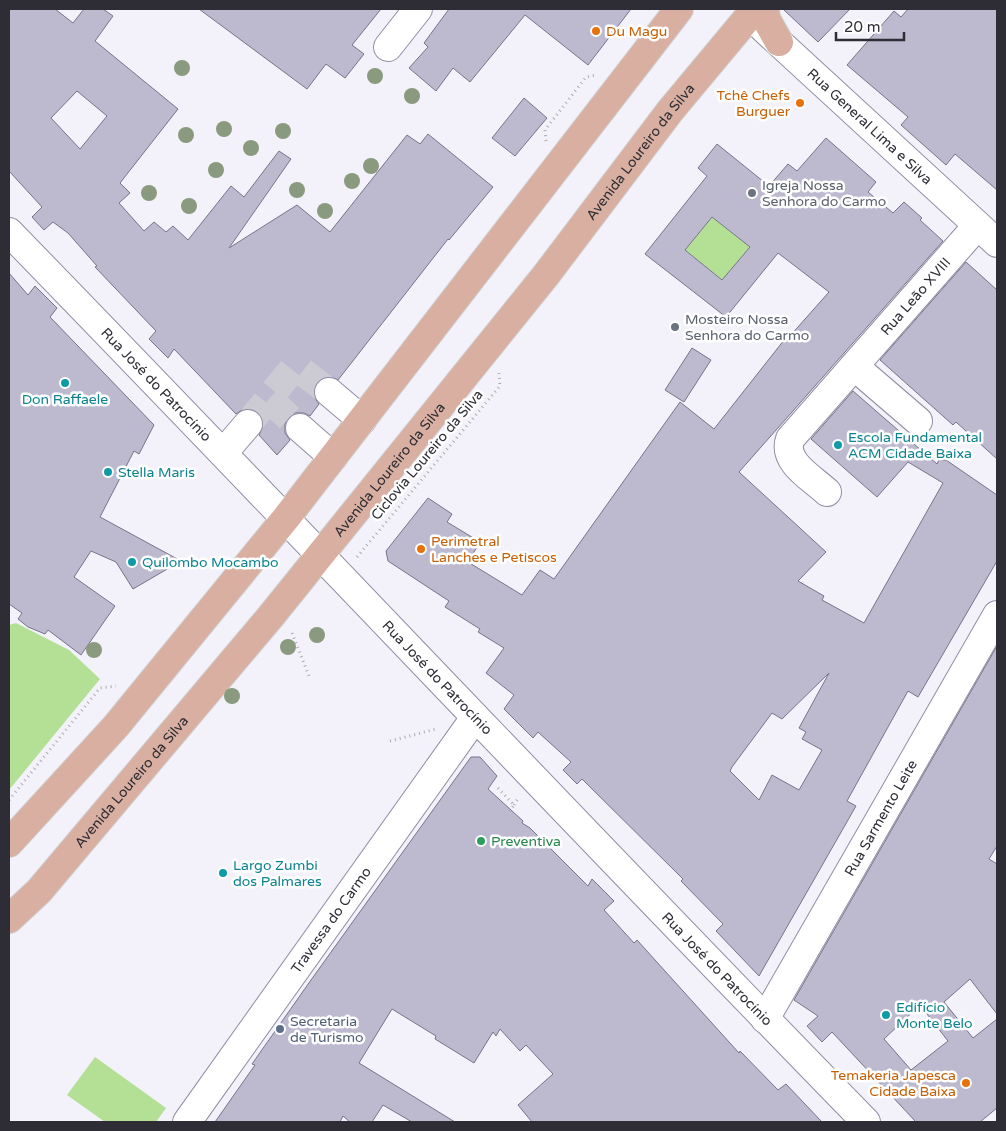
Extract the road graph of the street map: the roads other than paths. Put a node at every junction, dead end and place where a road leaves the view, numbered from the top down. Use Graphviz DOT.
graph roads {
  1 [pos="418,9"];
  2 [pos="680,9"];
  3 [pos="753,10"];
  4 [pos="388,46"];
  5 [pos="9,232"];
  6 [pos="987,235"];
  7 [pos="854,366"];
  8 [pos="329,392"];
  9 [pos="362,420"];
  10 [pos="918,421"];
  11 [pos="248,424"];
  12 [pos="300,428"];
  13 [pos="223,453"];
  14 [pos="333,458"];
  15 [pos="827,492"];
  16 [pos="286,518"];
  17 [pos="320,555"];
  18 [pos="997,615"];
  19 [pos="474,719"];
  20 [pos="9,843"];
  21 [pos="9,919"];
  22 [pos="765,1019"];
  23 [pos="187,1122"];
  24 [pos="866,1122"];
  1 -- 4 [label="street"];
  2 -- 9 [label="main road"];
  3 -- 6 [label="street, Rua General Lima e Silva"];
  3 -- 17 [label="main road, Avenida Loureiro da Silva"];
  5 -- 13 [label="street, Rua José do Patrocínio"];
  6 -- 7 [label="street, Rua Leão XVIII"];
  7 -- 10 [label="street"];
  7 -- 15 [label="street, Rua Leão XVIII"];
  8 -- 9 [label="street"];
  9 -- 14 [label="main road"];
  11 -- 13 [label="street"];
  12 -- 14 [label="street"];
  13 -- 16 [label="street, Rua José do Patrocínio"];
  14 -- 16 [label="main road"];
  16 -- 17 [label="street, Rua José do Patrocínio"];
  16 -- 20 [label="main road"];
  17 -- 19 [label="street, Rua José do Patrocínio"];
  17 -- 21 [label="main road, Avenida Loureiro da Silva"];
  18 -- 22 [label="street, Rua Sarmento Leite"];
  19 -- 22 [label="street, Rua José do Patrocínio"];
  19 -- 23 [label="street, Travessa do Carmo"];
  22 -- 24 [label="street, Rua José do Patrocínio"];
}
